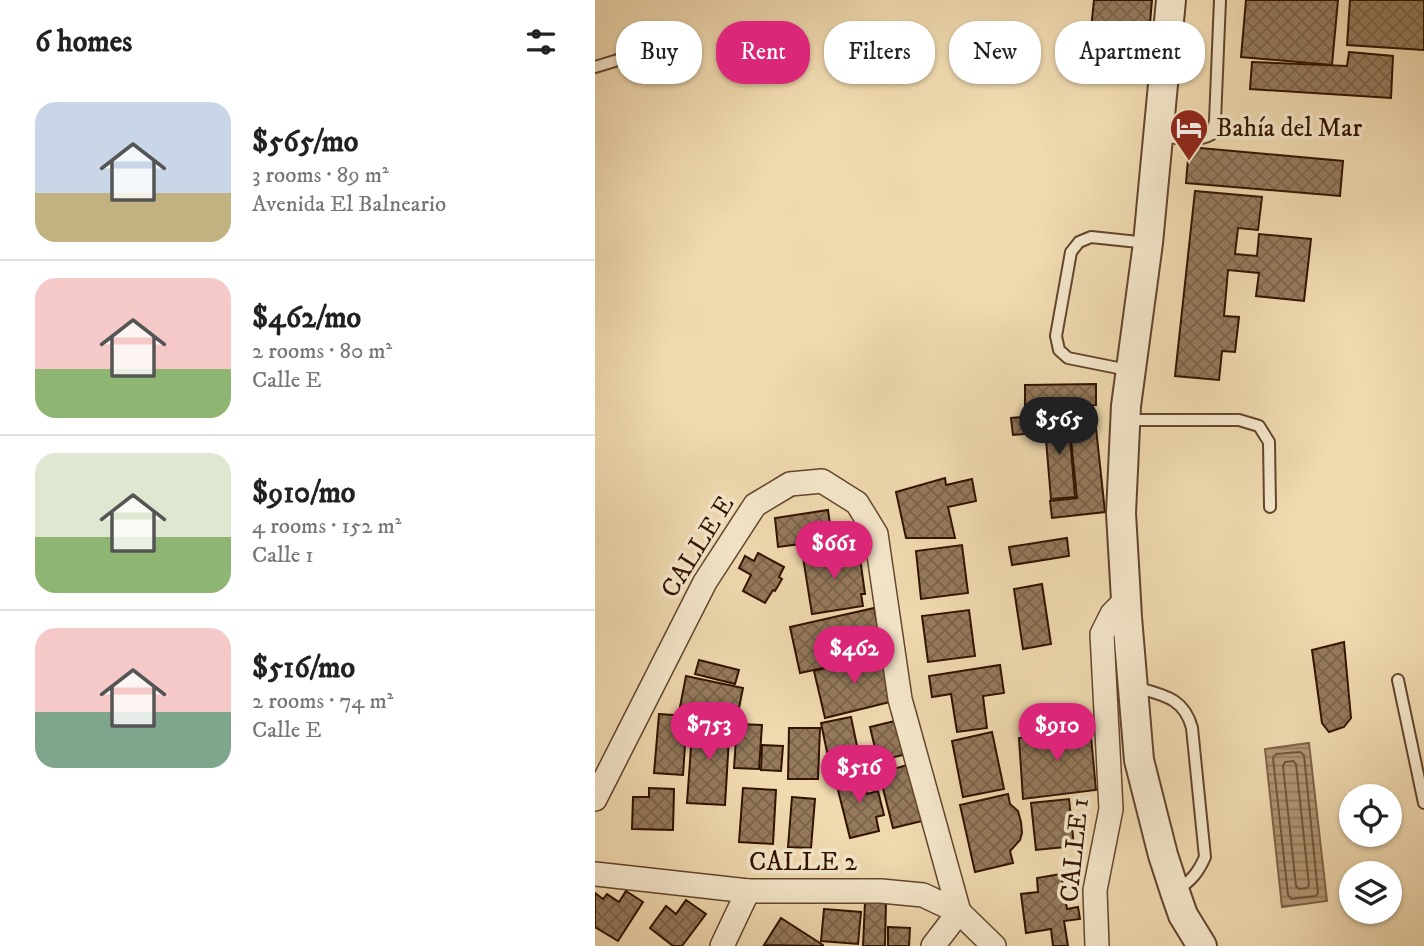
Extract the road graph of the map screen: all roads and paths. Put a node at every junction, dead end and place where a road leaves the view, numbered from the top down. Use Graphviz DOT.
graph roads {
  1 [pos="1171,0"];
  2 [pos="1220,0"];
  3 [pos="616,61"];
  4 [pos="595,67"];
  5 [pos="1158,136"];
  6 [pos="1148,243"];
  7 [pos="1131,370"];
  8 [pos="1125,420"];
  9 [pos="1270,507"];
  10 [pos="1126,600"];
  11 [pos="1398,680"];
  12 [pos="1133,686"];
  13 [pos="595,799"];
  14 [pos="1424,803"];
  15 [pos="595,874"];
  16 [pos="748,891"];
  17 [pos="1175,891"];
  18 [pos="958,912"];
  19 [pos="722,946"];
  20 [pos="933,946"];
  21 [pos="994,946"];
  22 [pos="1097,946"];
  23 [pos="1202,946"];
  1 -- 5 [label="street"];
  2 -- 5 [label="lane"];
  3 -- 4 [label="lane"];
  5 -- 6 [label="street"];
  6 -- 7 [label="street"];
  6 -- 7 [label="lane"];
  7 -- 8 [label="street"];
  8 -- 9 [label="lane"];
  8 -- 10 [label="street"];
  10 -- 12 [label="street"];
  10 -- 22 [label="street, CALLE 1"];
  11 -- 14 [label="lane"];
  12 -- 17 [label="street"];
  12 -- 17 [label="lane"];
  13 -- 18 [label="street, CALLE E"];
  15 -- 16 [label="street, CALLE 2"];
  16 -- 18 [label="street, CALLE 2"];
  16 -- 19 [label="street"];
  17 -- 23 [label="street"];
  18 -- 20 [label="street"];
  18 -- 21 [label="street, CALLE 2"];
}
